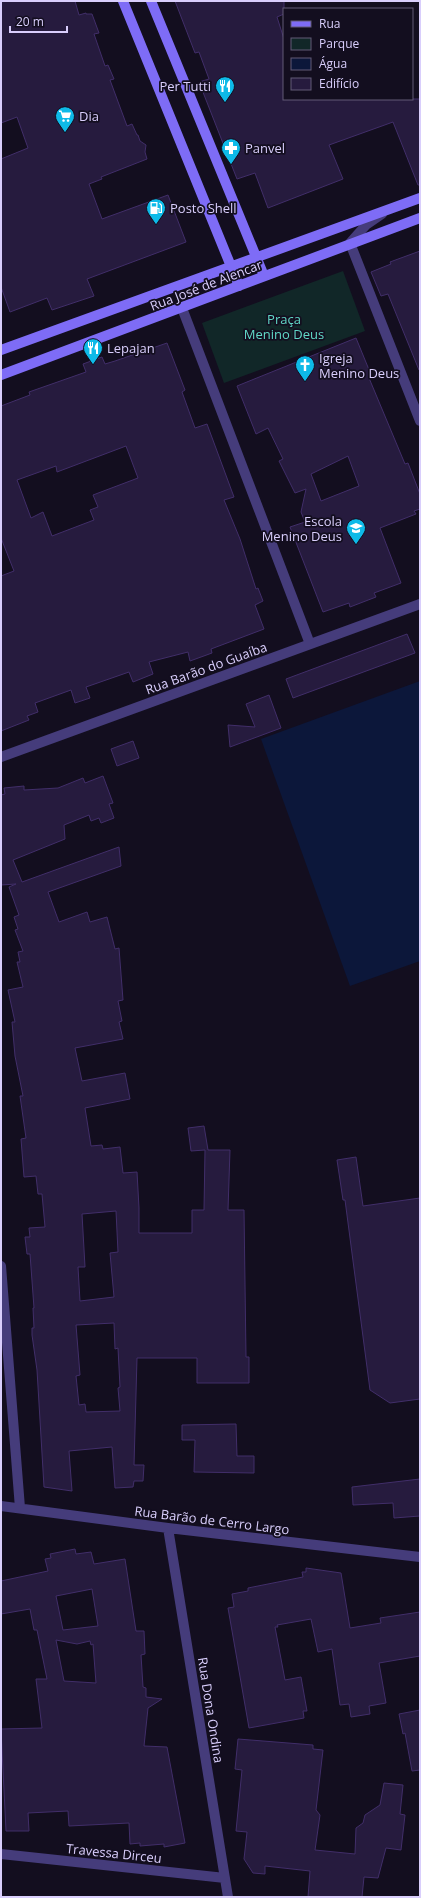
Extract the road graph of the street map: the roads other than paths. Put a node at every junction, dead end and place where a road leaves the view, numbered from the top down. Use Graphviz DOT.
graph roads {
  1 [pos="123,1"];
  2 [pos="152,1"];
  3 [pos="420,198"];
  4 [pos="387,210"];
  5 [pos="420,218"];
  6 [pos="350,243"];
  7 [pos="257,258"];
  8 [pos="232,268"];
  9 [pos="264,276"];
  10 [pos="239,286"];
  11 [pos="182,308"];
  12 [pos="1,350"];
  13 [pos="1,375"];
  14 [pos="420,421"];
  15 [pos="420,604"];
  16 [pos="310,644"];
  17 [pos="1,757"];
  18 [pos="1,1266"];
  19 [pos="1,1506"];
  20 [pos="20,1508"];
  21 [pos="168,1528"];
  22 [pos="420,1557"];
  23 [pos="1,1854"];
  24 [pos="225,1878"];
  25 [pos="228,1897"];
  1 -- 8 [label="main road"];
  2 -- 7 [label="main road"];
  3 -- 4 [label="main road"];
  4 -- 6 [label="street"];
  4 -- 7 [label="main road, Rua José de Alencar"];
  5 -- 6 [label="main road, Rua José de Alencar"];
  6 -- 9 [label="main road, Rua José de Alencar"];
  6 -- 14 [label="street"];
  7 -- 8 [label="main road, Rua José de Alencar"];
  7 -- 9 [label="main road"];
  8 -- 10 [label="main road"];
  8 -- 12 [label="main road, Rua José de Alencar"];
  9 -- 10 [label="main road, Rua José de Alencar"];
  10 -- 11 [label="main road, Rua José de Alencar"];
  11 -- 13 [label="main road, Rua José de Alencar"];
  11 -- 16 [label="street"];
  15 -- 16 [label="street, Rua Barão do Guaíba"];
  16 -- 17 [label="street, Rua Barão do Guaíba"];
  18 -- 20 [label="street"];
  19 -- 20 [label="street, Rua Barão de Cerro Largo"];
  20 -- 21 [label="street, Rua Barão de Cerro Largo"];
  21 -- 22 [label="street, Rua Barão de Cerro Largo"];
  21 -- 24 [label="street, Rua Dona Ondina"];
  23 -- 24 [label="street, Travessa Dirceu"];
  24 -- 25 [label="street, Rua Dona Ondina"];
}
